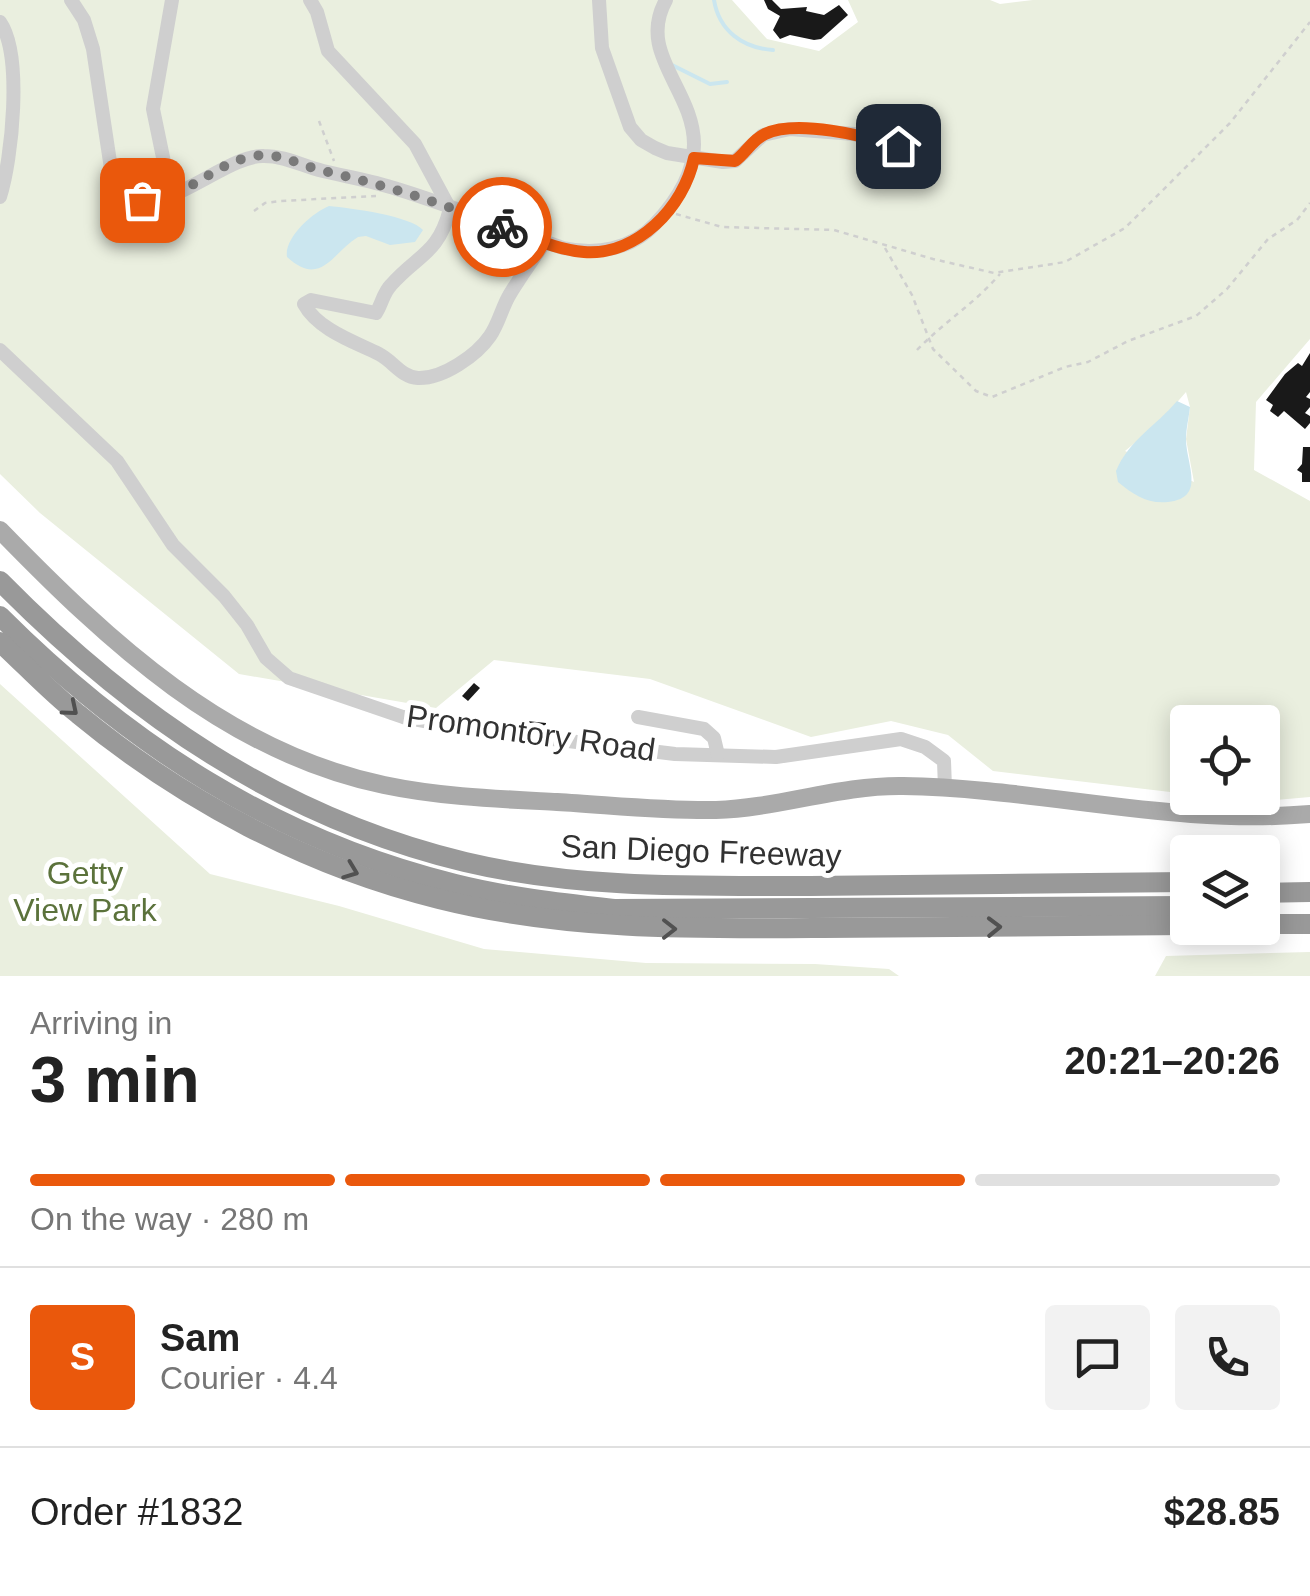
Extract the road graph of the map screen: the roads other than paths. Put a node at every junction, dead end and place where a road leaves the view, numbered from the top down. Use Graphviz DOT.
graph roads {
  1 [pos="70,0"];
  2 [pos="172,0"];
  3 [pos="310,0"];
  4 [pos="599,0"];
  5 [pos="666,0"];
  6 [pos="0,22"];
  7 [pos="919,153"];
  8 [pos="694,158"];
  9 [pos="0,196"];
  10 [pos="171,196"];
  11 [pos="450,208"];
  12 [pos="545,242"];
  13 [pos="0,350"];
  14 [pos="0,530"];
  15 [pos="0,581"];
  16 [pos="0,598"];
  17 [pos="0,616"];
  18 [pos="0,642"];
  19 [pos="638,717"];
  20 [pos="718,755"];
  21 [pos="945,788"];
  22 [pos="1310,814"];
  23 [pos="1280,881"];
  24 [pos="1310,881"];
  25 [pos="1170,882"];
  26 [pos="1310,892"];
  27 [pos="1280,893"];
  28 [pos="1170,894"];
  29 [pos="1280,905"];
  30 [pos="1310,905"];
  31 [pos="1170,906"];
  32 [pos="1280,924"];
  33 [pos="1310,924"];
  34 [pos="1170,925"];
  1 -- 10 [label="street"];
  2 -- 10 [label="street"];
  3 -- 11 [label="street"];
  4 -- 8 [label="street"];
  5 -- 8 [label="street"];
  6 -- 9 [label="street"];
  7 -- 8 [label="street"];
  8 -- 12 [label="street"];
  10 -- 11 [label="street"];
  11 -- 12 [label="street"];
  11 -- 12 [label="street"];
  13 -- 20 [label="street, Promontory Road"];
  14 -- 21 [label="main road"];
  15 -- 25 [label="highway, San Diego Freeway"];
  16 -- 28 [label="highway"];
  17 -- 31 [label="highway"];
  18 -- 34 [label="highway, one-way"];
  19 -- 20 [label="street"];
  20 -- 21 [label="street, Promontory Road"];
  21 -- 22 [label="main road"];
  23 -- 24 [label="highway"];
  26 -- 27 [label="highway"];
  29 -- 30 [label="highway"];
  32 -- 33 [label="highway"];
}
